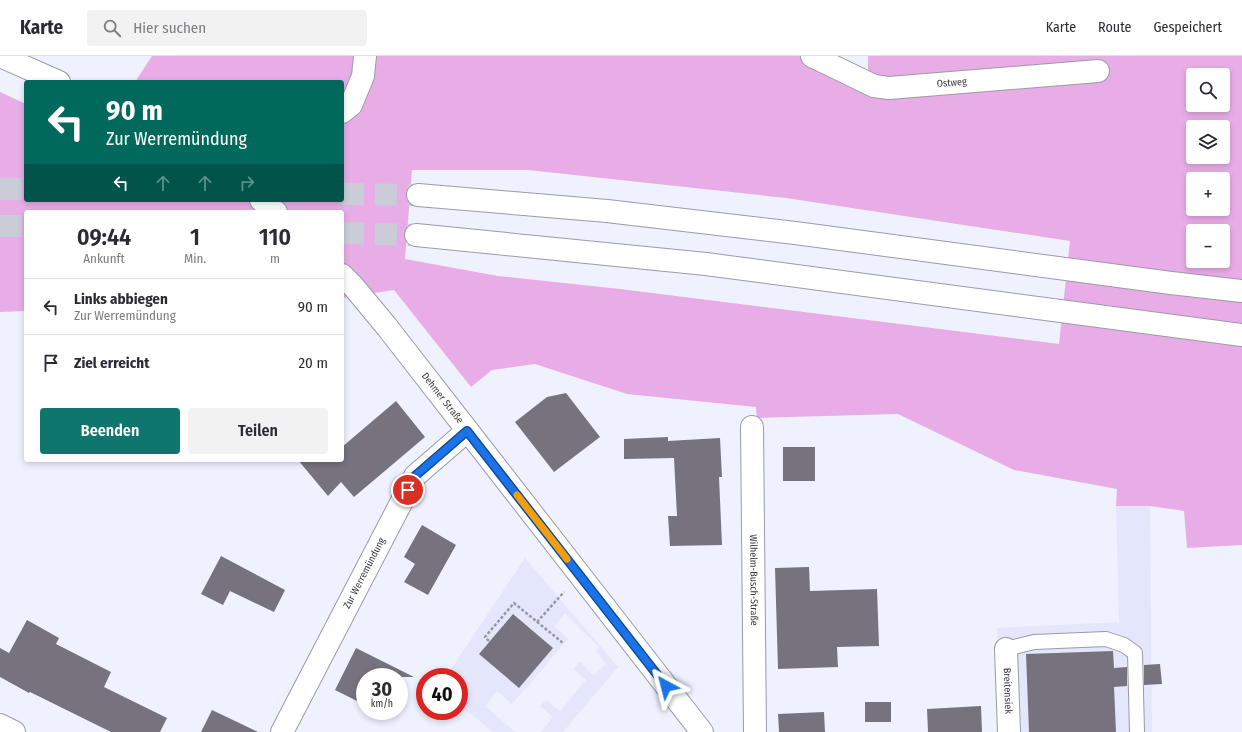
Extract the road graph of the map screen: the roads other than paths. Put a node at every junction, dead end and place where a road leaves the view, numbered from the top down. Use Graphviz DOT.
graph roads {
  1 [pos="0,56"];
  2 [pos="365,56"];
  3 [pos="812,56"];
  4 [pos="1098,71"];
  5 [pos="54,80"];
  6 [pos="344,110"];
  7 [pos="418,195"];
  8 [pos="264,202"];
  9 [pos="274,210"];
  10 [pos="416,235"];
  11 [pos="344,277"];
  12 [pos="1242,291"];
  13 [pos="1242,335"];
  14 [pos="752,427"];
  15 [pos="467,431"];
  16 [pos="1006,649"];
  17 [pos="0,725"];
  18 [pos="14,732"];
  19 [pos="282,732"];
  20 [pos="702,732"];
  21 [pos="755,732"];
  22 [pos="1010,732"];
  23 [pos="1137,732"];
  1 -- 5 [label="main road"];
  2 -- 6 [label="main road"];
  3 -- 4 [label="main road, Ostweg"];
  7 -- 12 [label="main road"];
  8 -- 9 [label="main road"];
  10 -- 13 [label="main road"];
  11 -- 15 [label="main road, Dehmer Straße"];
  14 -- 21 [label="main road, Wilhelm-Busch-Straße"];
  15 -- 19 [label="main road, Zur Werremündung"];
  15 -- 20 [label="main road, Dehmer Straße"];
  16 -- 22 [label="main road, Breitensiek"];
  16 -- 23 [label="lane"];
  17 -- 18 [label="main road"];
}
